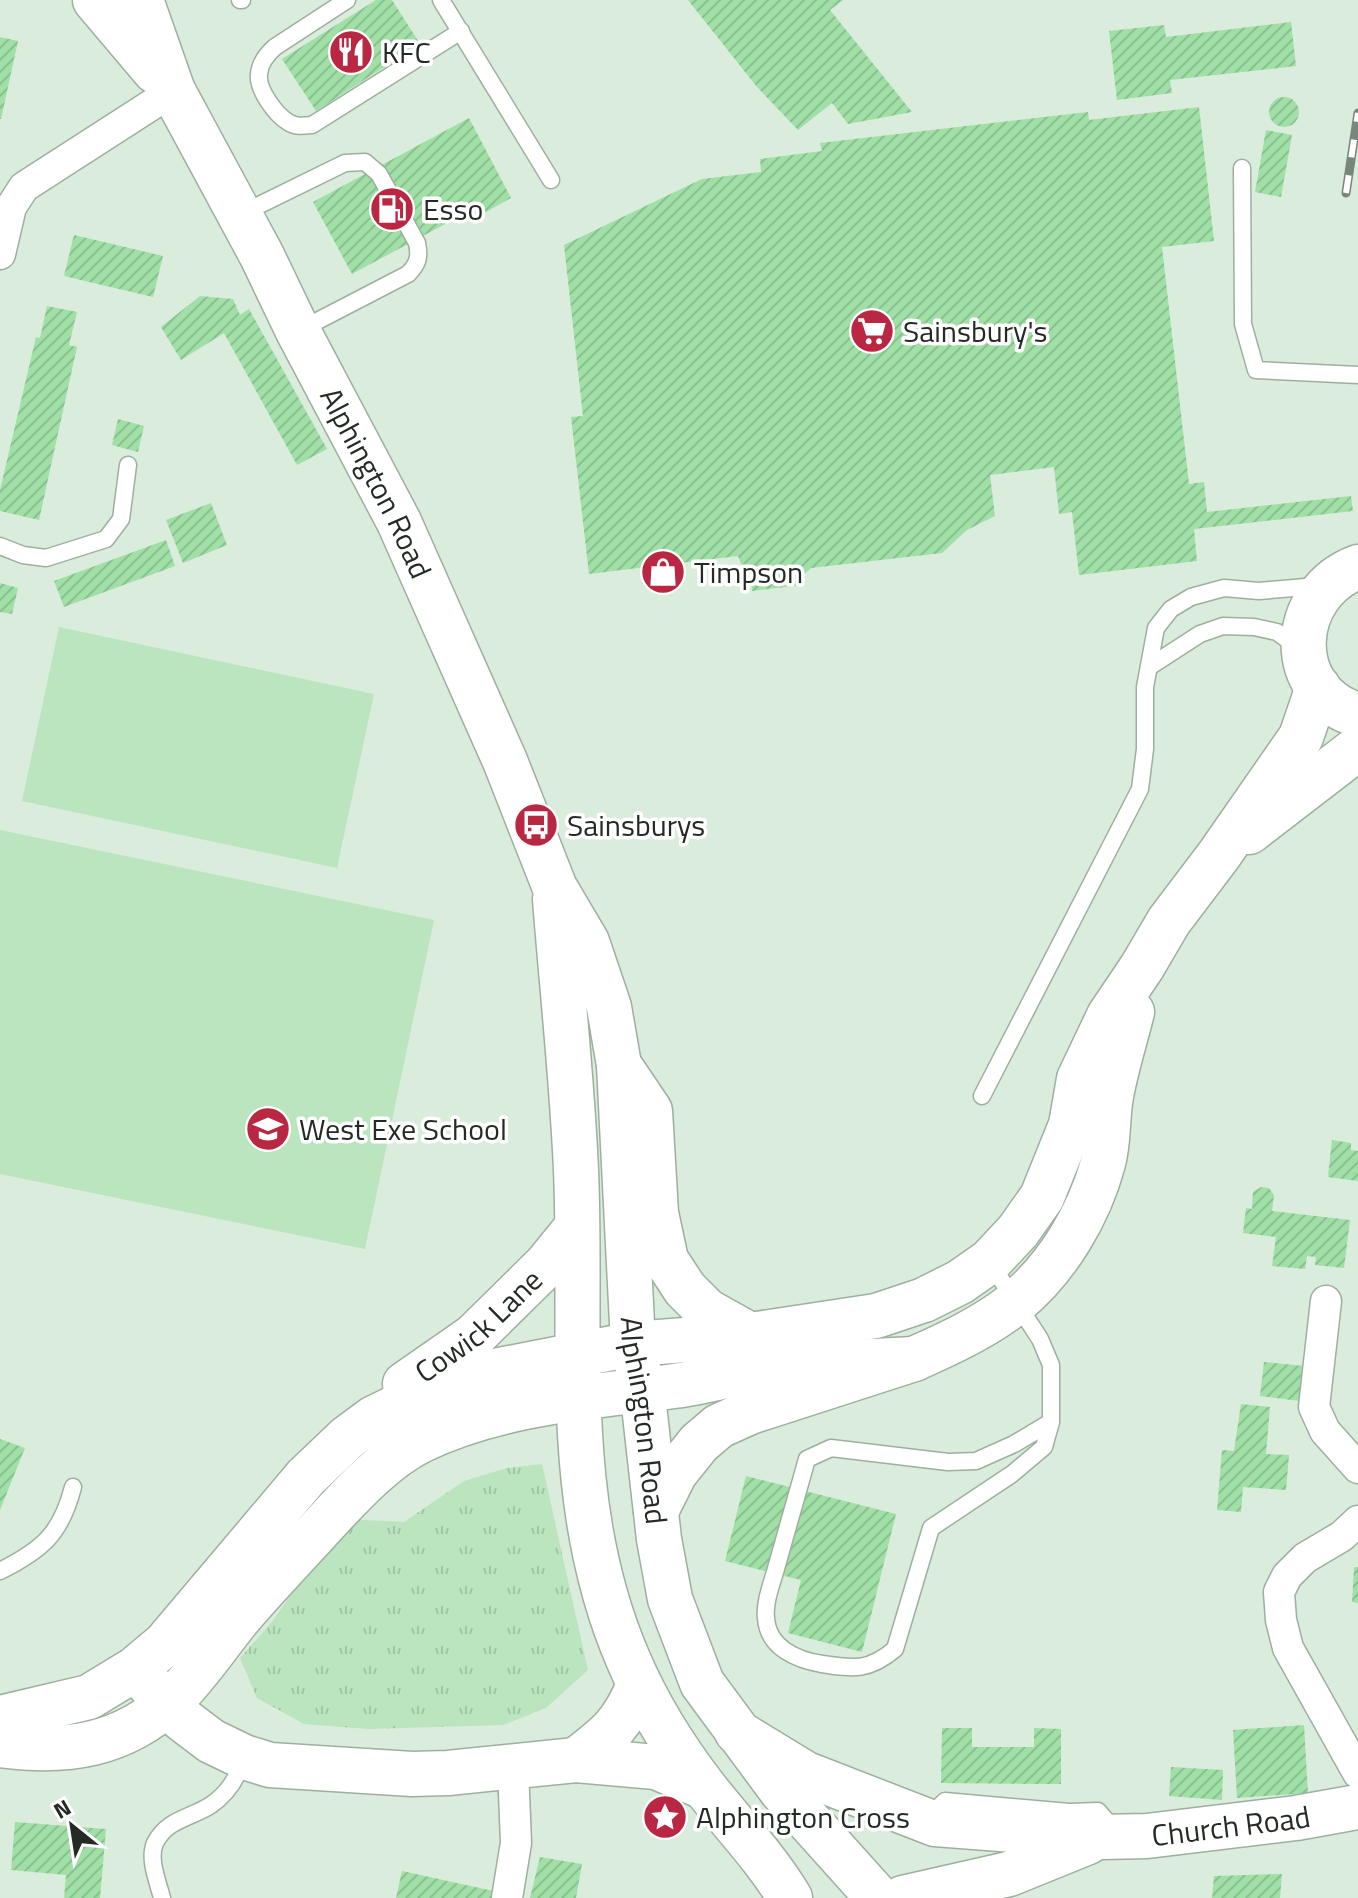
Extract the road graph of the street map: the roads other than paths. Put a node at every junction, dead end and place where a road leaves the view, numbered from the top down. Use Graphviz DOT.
graph roads {
  1 [pos="95,0"];
  2 [pos="141,0"];
  3 [pos="347,0"];
  4 [pos="441,0"];
  5 [pos="461,31"];
  6 [pos="173,91"];
  7 [pos="1242,168"];
  8 [pos="551,180"];
  9 [pos="240,215"];
  10 [pos="0,254"];
  11 [pos="298,331"];
  12 [pos="1358,375"];
  13 [pos="128,465"];
  14 [pos="0,546"];
  15 [pos="1343,576"];
  16 [pos="1149,667"];
  17 [pos="1311,669"];
  18 [pos="1358,715"];
  19 [pos="1358,748"];
  20 [pos="1219,855"];
  21 [pos="555,888"];
  22 [pos="1142,967"];
  23 [pos="619,1065"];
  24 [pos="982,1096"];
  25 [pos="576,1228"];
  26 [pos="990,1261"];
  27 [pos="1326,1301"];
  28 [pos="1016,1302"];
  29 [pos="750,1335"];
  30 [pos="633,1344"];
  31 [pos="914,1359"];
  32 [pos="576,1377"];
  33 [pos="642,1388"];
  34 [pos="374,1418"];
  35 [pos="1051,1422"];
  36 [pos="1358,1468"];
  37 [pos="73,1487"];
  38 [pos="656,1511"];
  39 [pos="1358,1521"];
  40 [pos="0,1571"];
  41 [pos="135,1669"];
  42 [pos="639,1685"];
  43 [pos="167,1703"];
  44 [pos="0,1718"];
  45 [pos="735,1730"];
  46 [pos="0,1745"];
  47 [pos="244,1757"];
  48 [pos="576,1760"];
  49 [pos="513,1767"];
  50 [pos="1358,1773"];
  51 [pos="704,1787"];
  52 [pos="1358,1807"];
  53 [pos="1111,1837"];
  54 [pos="995,1886"];
  55 [pos="792,1897"];
  56 [pos="162,1898"];
  57 [pos="507,1898"];
  58 [pos="878,1898"];
  59 [pos="903,1898"];
  1 -- 6 [label="main road, Alphington Road"];
  2 -- 6 [label="main road, Alphington Road"];
  3 -- 5 [label="lane"];
  4 -- 5 [label="lane"];
  5 -- 8 [label="lane"];
  6 -- 9 [label="main road, Alphington Road"];
  6 -- 10 [label="street"];
  7 -- 12 [label="lane"];
  9 -- 11 [label="main road, Alphington Road"];
  9 -- 11 [label="lane"];
  11 -- 21 [label="main road, Alphington Road"];
  13 -- 14 [label="lane"];
  15 -- 16 [label="lane"];
  15 -- 17 [label="main road"];
  16 -- 17 [label="lane"];
  16 -- 24 [label="lane"];
  17 -- 18 [label="main road"];
  17 -- 20 [label="main road"];
  19 -- 20 [label="main road"];
  20 -- 22 [label="main road"];
  21 -- 23 [label="main road, Alphington Road"];
  21 -- 25 [label="main road, Alphington Road"];
  22 -- 26 [label="main road"];
  22 -- 28 [label="main road"];
  23 -- 29 [label="main road"];
  23 -- 30 [label="main road, Alphington Road"];
  25 -- 32 [label="main road, Alphington Road"];
  25 -- 34 [label="main road, Cowick Lane"];
  26 -- 28 [label="lane"];
  26 -- 29 [label="main road"];
  27 -- 36 [label="street"];
  28 -- 31 [label="main road"];
  28 -- 35 [label="lane"];
  29 -- 30 [label="main road"];
  30 -- 32 [label="main road"];
  30 -- 33 [label="main road, Alphington Road"];
  31 -- 33 [label="main road"];
  31 -- 38 [label="main road"];
  32 -- 33 [label="main road"];
  32 -- 34 [label="main road"];
  32 -- 42 [label="main road, Alphington Road"];
  32 -- 43 [label="main road"];
  33 -- 38 [label="main road, Alphington Road"];
  34 -- 41 [label="main road"];
  35 -- 35 [label="lane"];
  37 -- 40 [label="lane"];
  38 -- 45 [label="main road, Alphington Road"];
  39 -- 50 [label="street"];
  41 -- 43 [label="main road"];
  41 -- 44 [label="main road"];
  42 -- 48 [label="main road"];
  42 -- 51 [label="main road, Alphington Road"];
  43 -- 46 [label="main road"];
  43 -- 47 [label="main road"];
  45 -- 53 [label="main road, Church Road"];
  45 -- 58 [label="main road, Alphington Road"];
  47 -- 49 [label="main road"];
  47 -- 56 [label="lane"];
  48 -- 49 [label="main road"];
  48 -- 51 [label="main road"];
  49 -- 57 [label="street"];
  51 -- 55 [label="main road, Alphington Road"];
  52 -- 53 [label="main road, Church Road"];
  53 -- 54 [label="main road, Church Road"];
  54 -- 59 [label="main road, Church Road"];
}
